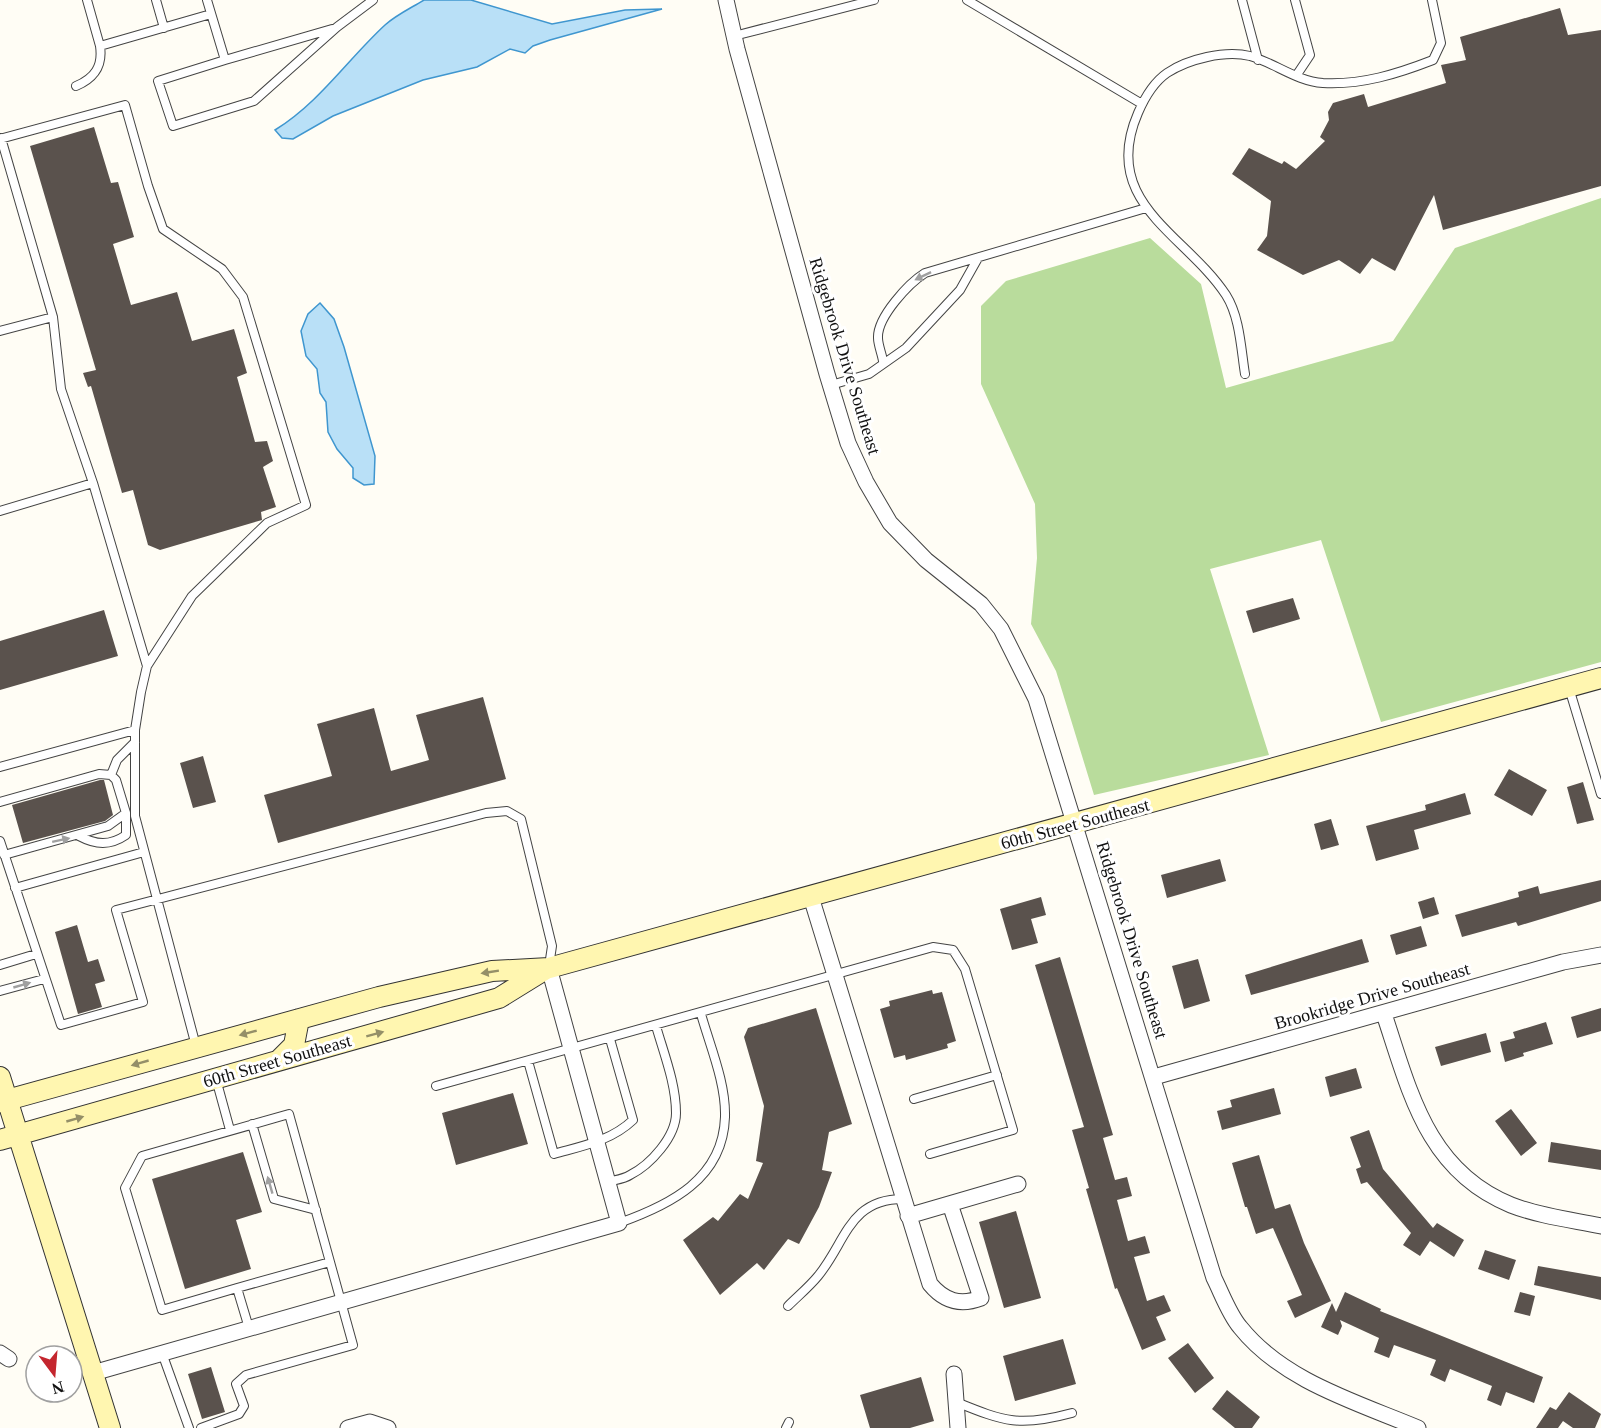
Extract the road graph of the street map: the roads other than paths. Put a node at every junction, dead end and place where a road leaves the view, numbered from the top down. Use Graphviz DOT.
graph roads {
  1 [pos="87,0"];
  2 [pos="156,0"];
  3 [pos="207,0"];
  4 [pos="373,0"];
  5 [pos="726,0"];
  6 [pos="874,0"];
  7 [pos="967,0"];
  8 [pos="1242,0"];
  9 [pos="1295,0"];
  10 [pos="1432,0"];
  11 [pos="211,14"];
  12 [pos="337,27"];
  13 [pos="164,28"];
  14 [pos="734,36"];
  15 [pos="100,46"];
  16 [pos="225,60"];
  17 [pos="1258,60"];
  18 [pos="1296,76"];
  19 [pos="76,86"];
  20 [pos="1142,104"];
  21 [pos="0,138"];
  22 [pos="1146,208"];
  23 [pos="978,258"];
  24 [pos="53,317"];
  25 [pos="0,330"];
  26 [pos="883,361"];
  27 [pos="1245,374"];
  28 [pos="831,385"];
  29 [pos="93,483"];
  30 [pos="0,511"];
  31 [pos="147,666"];
  32 [pos="1601,678"];
  33 [pos="1568,687"];
  34 [pos="135,730"];
  35 [pos="135,742"];
  36 [pos="0,767"];
  37 [pos="111,775"];
  38 [pos="1601,794"];
  39 [pos="0,802"];
  40 [pos="126,813"];
  41 [pos="1076,824"];
  42 [pos="79,836"];
  43 [pos="0,844"];
  44 [pos="144,852"];
  45 [pos="4,855"];
  46 [pos="15,888"];
  47 [pos="811,897"];
  48 [pos="156,899"];
  49 [pos="36,954"];
  50 [pos="1601,955"];
  51 [pos="0,965"];
  52 [pos="549,968"];
  53 [pos="835,976"];
  54 [pos="44,979"];
  55 [pos="0,991"];
  56 [pos="702,1014"];
  57 [pos="1384,1014"];
  58 [pos="299,1019"];
  59 [pos="656,1026"];
  60 [pos="610,1039"];
  61 [pos="197,1047"];
  62 [pos="572,1050"];
  63 [pos="278,1061"];
  64 [pos="528,1061"];
  65 [pos="997,1075"];
  66 [pos="0,1077"];
  67 [pos="1154,1077"];
  68 [pos="216,1078"];
  69 [pos="436,1086"];
  70 [pos="914,1099"];
  71 [pos="4,1101"];
  72 [pos="252,1124"];
  73 [pos="230,1130"];
  74 [pos="9,1138"];
  75 [pos="597,1142"];
  76 [pos="930,1154"];
  77 [pos="608,1182"];
  78 [pos="1018,1184"];
  79 [pos="903,1199"];
  80 [pos="950,1204"];
  81 [pos="316,1210"];
  82 [pos="908,1216"];
  83 [pos="619,1223"];
  84 [pos="1601,1226"];
  85 [pos="330,1262"];
  86 [pos="237,1288"];
  87 [pos="342,1302"];
  88 [pos="788,1306"];
  89 [pos="249,1328"];
  90 [pos="162,1353"];
  91 [pos="93,1373"];
  92 [pos="954,1374"];
  93 [pos="956,1402"];
  94 [pos="1072,1413"];
  95 [pos="110,1428"];
  96 [pos="189,1428"];
  97 [pos="201,1428"];
  98 [pos="348,1428"];
  99 [pos="388,1428"];
  100 [pos="958,1428"];
  101 [pos="1418,1428"];
  1 -- 15 [label="lane"];
  2 -- 13 [label="lane"];
  3 -- 11 [label="lane"];
  4 -- 12 [label="lane"];
  5 -- 14 [label="street, Ridgebrook Drive Southeast"];
  6 -- 14 [label="lane"];
  7 -- 20 [label="lane"];
  8 -- 17 [label="lane"];
  9 -- 18 [label="lane"];
  10 -- 18 [label="lane"];
  11 -- 13 [label="lane"];
  11 -- 16 [label="lane"];
  12 -- 16 [label="lane"];
  12 -- 16 [label="lane"];
  13 -- 15 [label="lane"];
  14 -- 28 [label="street, Ridgebrook Drive Southeast"];
  15 -- 19 [label="lane"];
  17 -- 18 [label="lane"];
  17 -- 20 [label="lane"];
  20 -- 22 [label="lane"];
  21 -- 24 [label="lane"];
  21 -- 31 [label="lane"];
  22 -- 23 [label="lane"];
  22 -- 27 [label="lane"];
  23 -- 26 [label="lane"];
  23 -- 26 [label="lane, one-way"];
  24 -- 25 [label="lane"];
  24 -- 29 [label="lane"];
  26 -- 28 [label="lane"];
  28 -- 41 [label="street, Ridgebrook Drive Southeast"];
  29 -- 30 [label="lane"];
  29 -- 31 [label="lane"];
  31 -- 34 [label="lane"];
  32 -- 33 [label="main road, 60th Street Southeast"];
  33 -- 38 [label="lane"];
  33 -- 41 [label="main road, 60th Street Southeast"];
  34 -- 35 [label="lane"];
  34 -- 36 [label="lane"];
  35 -- 37 [label="lane"];
  35 -- 44 [label="lane"];
  37 -- 39 [label="lane"];
  37 -- 40 [label="lane"];
  40 -- 42 [label="lane"];
  40 -- 42 [label="lane"];
  41 -- 47 [label="main road, 60th Street Southeast"];
  41 -- 67 [label="street, Ridgebrook Drive Southeast"];
  45 -- 42 [label="lane, one-way"];
  43 -- 45 [label="lane"];
  44 -- 46 [label="lane"];
  44 -- 48 [label="lane"];
  45 -- 46 [label="lane"];
  46 -- 49 [label="lane"];
  47 -- 52 [label="main road, 60th Street Southeast"];
  47 -- 53 [label="street"];
  48 -- 52 [label="lane"];
  48 -- 54 [label="lane"];
  48 -- 61 [label="lane"];
  49 -- 51 [label="lane"];
  49 -- 54 [label="lane"];
  50 -- 57 [label="street, Brookridge Drive Southeast"];
  52 -- 58 [label="main road, 60th Street Southeast, one-way"];
  52 -- 62 [label="street"];
  63 -- 52 [label="main road, 60th Street Southeast, one-way"];
  53 -- 56 [label="lane"];
  53 -- 65 [label="lane"];
  53 -- 79 [label="street"];
  55 -- 54 [label="lane, one-way"];
  56 -- 59 [label="lane"];
  56 -- 83 [label="lane"];
  57 -- 67 [label="street, Brookridge Drive Southeast"];
  57 -- 84 [label="street"];
  58 -- 61 [label="main road, 60th Street Southeast, one-way"];
  58 -- 63 [label="main road"];
  59 -- 60 [label="lane"];
  59 -- 77 [label="lane"];
  60 -- 62 [label="lane"];
  60 -- 75 [label="lane"];
  61 -- 71 [label="main road, 60th Street Southeast, one-way"];
  62 -- 64 [label="lane"];
  62 -- 75 [label="street"];
  63 -- 68 [label="main road, 60th Street Southeast"];
  64 -- 69 [label="lane"];
  64 -- 75 [label="lane"];
  65 -- 70 [label="lane"];
  65 -- 76 [label="lane"];
  66 -- 71 [label="main road"];
  67 -- 101 [label="street, Ridgebrook Drive Southeast"];
  68 -- 73 [label="lane"];
  74 -- 68 [label="main road, 60th Street Southeast, one-way"];
  71 -- 74 [label="main road"];
  72 -- 73 [label="lane"];
  81 -- 72 [label="lane, one-way"];
  72 -- 81 [label="lane"];
  73 -- 86 [label="lane"];
  74 -- 91 [label="main road"];
  75 -- 77 [label="street"];
  77 -- 83 [label="street"];
  78 -- 80 [label="street"];
  79 -- 82 [label="street"];
  79 -- 88 [label="lane"];
  80 -- 82 [label="street"];
  80 -- 82 [label="street"];
  81 -- 85 [label="lane"];
  83 -- 87 [label="street"];
  85 -- 86 [label="lane"];
  85 -- 87 [label="lane"];
  86 -- 89 [label="lane"];
  87 -- 89 [label="street"];
  87 -- 97 [label="lane"];
  89 -- 90 [label="street"];
  90 -- 91 [label="street"];
  90 -- 96 [label="lane"];
  91 -- 95 [label="main road"];
  92 -- 93 [label="street"];
  93 -- 94 [label="lane"];
  93 -- 100 [label="street"];
  98 -- 99 [label="street"];
}
